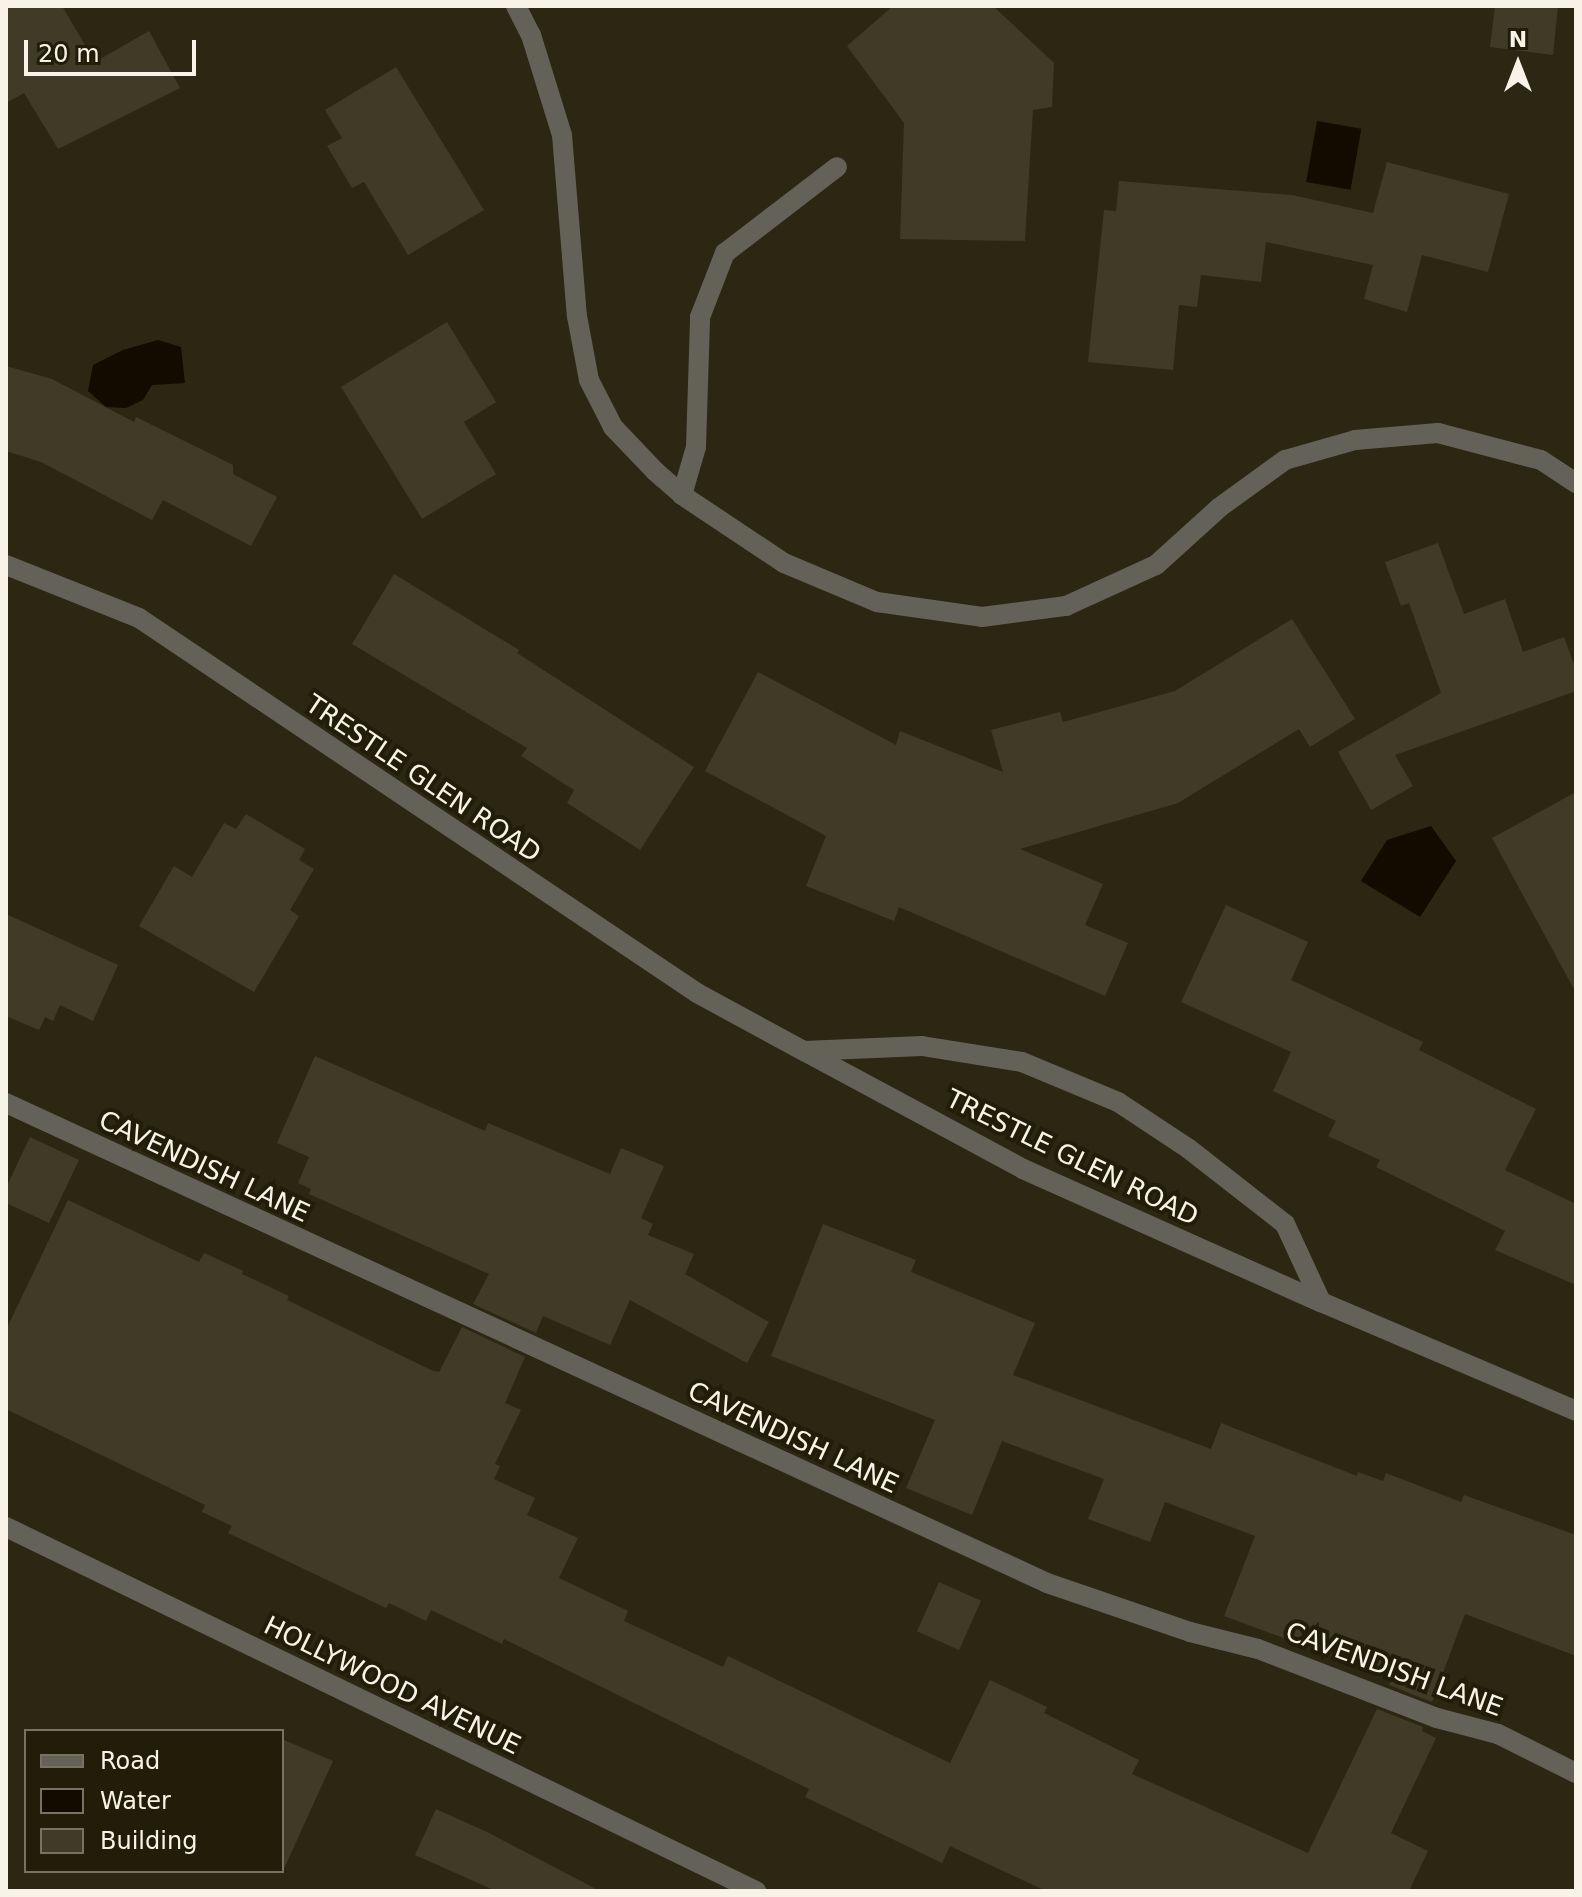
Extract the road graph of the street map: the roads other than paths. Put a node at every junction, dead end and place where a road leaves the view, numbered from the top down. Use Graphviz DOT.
graph roads {
  1 [pos="516,6"];
  2 [pos="837,167"];
  3 [pos="1576,483"];
  4 [pos="682,495"];
  5 [pos="6,565"];
  6 [pos="804,1051"];
  7 [pos="6,1103"];
  8 [pos="1321,1302"];
  9 [pos="1576,1411"];
  10 [pos="6,1527"];
  11 [pos="1576,1773"];
  12 [pos="756,1891"];
  1 -- 4 [label="street"];
  2 -- 4 [label="street"];
  3 -- 4 [label="street"];
  5 -- 6 [label="street, TRESTLE GLEN ROAD"];
  6 -- 8 [label="street, TRESTLE GLEN ROAD"];
  6 -- 8 [label="street, TRESTLE GLEN ROAD"];
  7 -- 11 [label="street, CAVENDISH LANE"];
  8 -- 9 [label="street, TRESTLE GLEN ROAD"];
  10 -- 12 [label="street, HOLLYWOOD AVENUE"];
}
